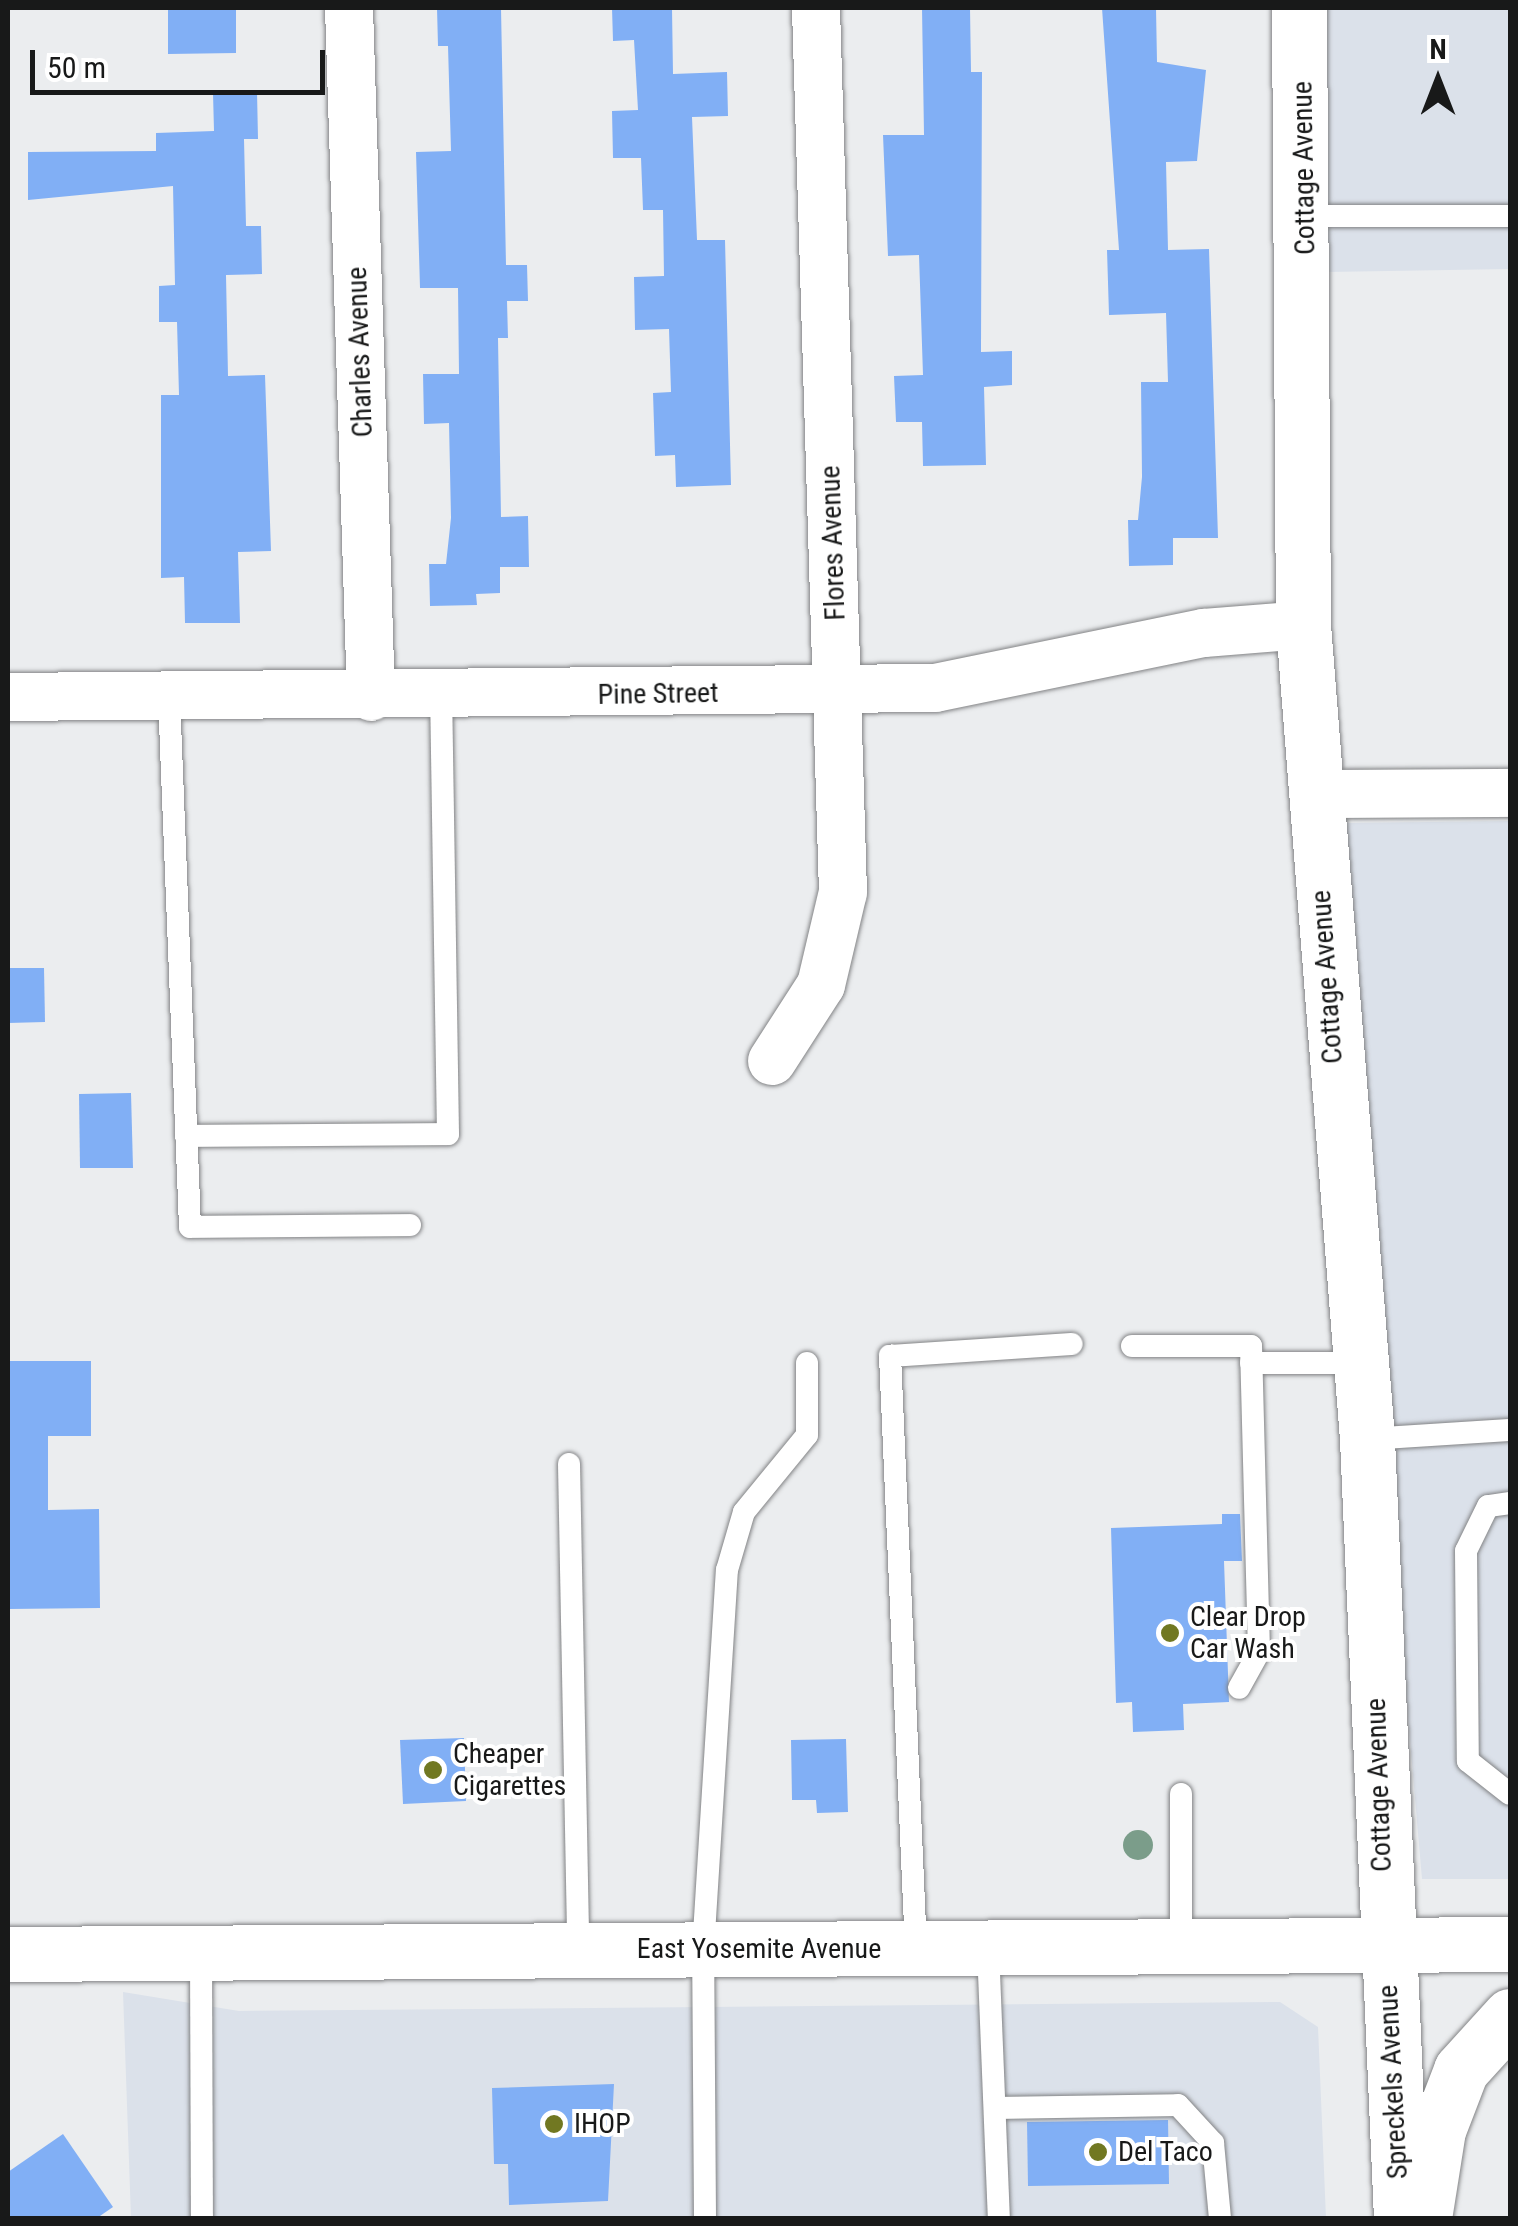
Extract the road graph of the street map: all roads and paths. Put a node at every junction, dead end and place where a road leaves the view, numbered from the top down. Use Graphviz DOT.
graph roads {
  1 [pos="348,8"];
  2 [pos="816,8"];
  3 [pos="1299,8"];
  4 [pos="1307,216"];
  5 [pos="1510,216"];
  6 [pos="1303,625"];
  7 [pos="838,692"];
  8 [pos="8,697"];
  9 [pos="441,697"];
  10 [pos="169,698"];
  11 [pos="371,698"];
  12 [pos="1510,793"];
  13 [pos="1315,794"];
  14 [pos="772,1060"];
  15 [pos="186,1136"];
  16 [pos="410,1225"];
  17 [pos="1072,1344"];
  18 [pos="1132,1346"];
  19 [pos="807,1363"];
  20 [pos="1251,1363"];
  21 [pos="1360,1363"];
  22 [pos="1510,1430"];
  23 [pos="1367,1439"];
  24 [pos="569,1464"];
  25 [pos="1510,1504"];
  26 [pos="1239,1688"];
  27 [pos="1181,1794"];
  28 [pos="1510,1794"];
  29 [pos="1510,1944"];
  30 [pos="1386,1945"];
  31 [pos="1181,1946"];
  32 [pos="916,1948"];
  33 [pos="988,1948"];
  34 [pos="578,1950"];
  35 [pos="703,1950"];
  36 [pos="201,1953"];
  37 [pos="8,1954"];
  38 [pos="1510,2016"];
  39 [pos="994,2108"];
  40 [pos="202,2218"];
  41 [pos="705,2218"];
  42 [pos="999,2218"];
  43 [pos="1220,2218"];
  44 [pos="1400,2218"];
  45 [pos="1424,2218"];
  1 -- 11 [label="street, Charles Avenue"];
  2 -- 7 [label="street, Flores Avenue"];
  3 -- 4 [label="street, Cottage Avenue"];
  4 -- 5 [label="lane"];
  4 -- 6 [label="street, Cottage Avenue"];
  6 -- 7 [label="street, Pine Street"];
  6 -- 13 [label="street, Cottage Avenue"];
  7 -- 9 [label="street, Pine Street"];
  7 -- 14 [label="street, Flores Avenue"];
  8 -- 10 [label="street, Pine Street"];
  9 -- 11 [label="street, Pine Street"];
  9 -- 15 [label="lane"];
  10 -- 11 [label="street, Pine Street"];
  10 -- 15 [label="lane"];
  12 -- 13 [label="street"];
  13 -- 21 [label="street, Cottage Avenue"];
  15 -- 16 [label="lane"];
  17 -- 32 [label="lane"];
  18 -- 20 [label="lane"];
  19 -- 35 [label="lane"];
  20 -- 21 [label="lane"];
  20 -- 26 [label="lane"];
  21 -- 23 [label="street, Cottage Avenue"];
  22 -- 23 [label="lane"];
  23 -- 30 [label="street, Cottage Avenue"];
  24 -- 34 [label="lane"];
  25 -- 28 [label="lane"];
  27 -- 31 [label="lane"];
  29 -- 30 [label="street, East Yosemite Avenue"];
  30 -- 31 [label="street, East Yosemite Avenue"];
  30 -- 44 [label="street, Spreckels Avenue"];
  31 -- 33 [label="street, East Yosemite Avenue"];
  32 -- 33 [label="street, East Yosemite Avenue"];
  32 -- 35 [label="street, East Yosemite Avenue"];
  33 -- 39 [label="lane"];
  34 -- 35 [label="street, East Yosemite Avenue"];
  34 -- 36 [label="street, East Yosemite Avenue"];
  35 -- 41 [label="lane"];
  36 -- 37 [label="street, East Yosemite Avenue"];
  36 -- 40 [label="lane"];
  38 -- 45 [label="street"];
  39 -- 42 [label="lane"];
  39 -- 43 [label="lane"];
}
